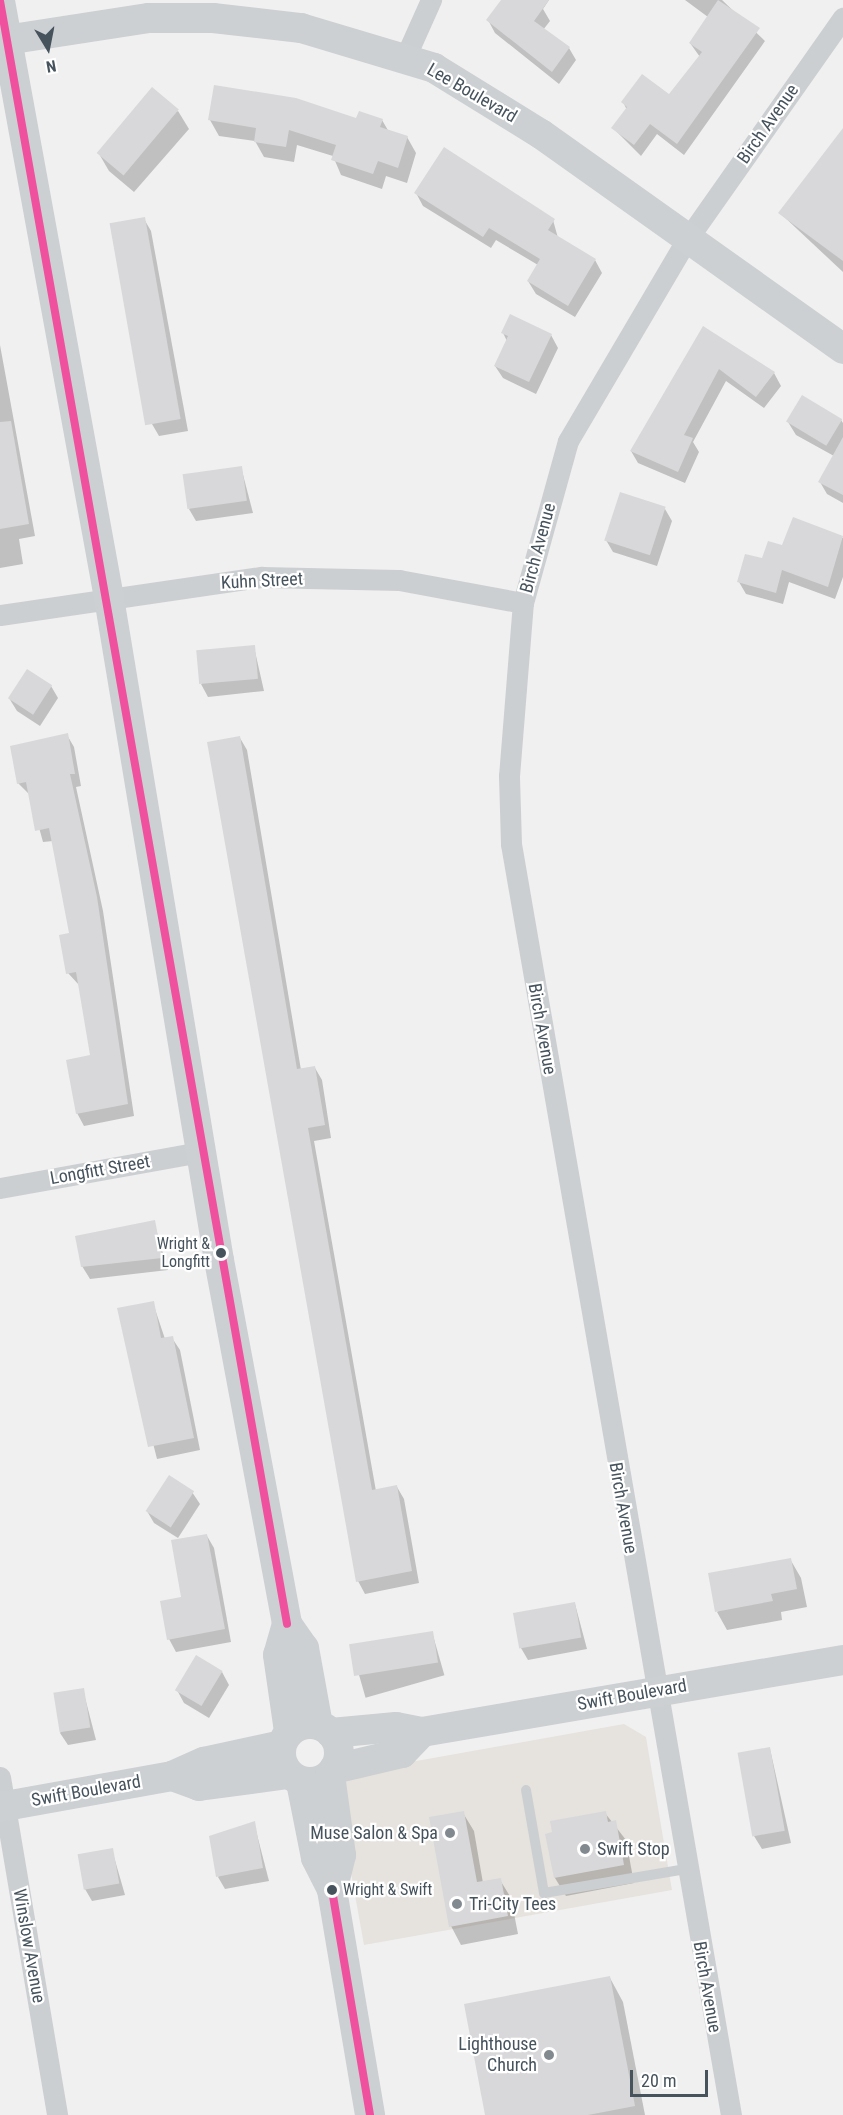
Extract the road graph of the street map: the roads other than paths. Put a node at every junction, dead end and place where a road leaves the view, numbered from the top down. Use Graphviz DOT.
graph roads {
  1 [pos="431,0"];
  2 [pos="0,1"];
  3 [pos="843,18"];
  4 [pos="4,40"];
  5 [pos="405,58"];
  6 [pos="686,241"];
  7 [pos="843,349"];
  8 [pos="110,598"];
  9 [pos="523,603"];
  10 [pos="0,615"];
  11 [pos="201,1152"];
  12 [pos="0,1188"];
  13 [pos="287,1624"];
  14 [pos="843,1660"];
  15 [pos="654,1691"];
  16 [pos="325,1729"];
  17 [pos="422,1732"];
  18 [pos="285,1738"];
  19 [pos="332,1772"];
  20 [pos="172,1776"];
  21 [pos="0,1777"];
  22 [pos="294,1778"];
  23 [pos="526,1790"];
  24 [pos="3,1806"];
  25 [pos="686,1869"];
  26 [pos="332,1890"];
  27 [pos="57,2115"];
  28 [pos="370,2115"];
  29 [pos="731,2115"];
  1 -- 5 [label="street"];
  2 -- 4 [label="street"];
  3 -- 6 [label="street, Birch Avenue"];
  4 -- 5 [label="street, Lee Boulevard"];
  4 -- 8 [label="street"];
  5 -- 6 [label="street, Lee Boulevard"];
  6 -- 7 [label="street, Lee Boulevard"];
  6 -- 9 [label="street, Birch Avenue"];
  8 -- 9 [label="street, Kuhn Street"];
  8 -- 10 [label="street, Kuhn Street"];
  8 -- 11 [label="street"];
  9 -- 15 [label="street, Birch Avenue"];
  11 -- 12 [label="street, Longfitt Street"];
  11 -- 13 [label="street"];
  13 -- 16 [label="street"];
  13 -- 18 [label="street"];
  14 -- 15 [label="street, Swift Boulevard"];
  15 -- 17 [label="street, Swift Boulevard"];
  15 -- 25 [label="street, Birch Avenue"];
  16 -- 17 [label="street, Swift Boulevard"];
  16 -- 18 [label="street, Swift Boulevard"];
  16 -- 19 [label="street"];
  17 -- 19 [label="street"];
  18 -- 20 [label="street, Swift Boulevard"];
  18 -- 22 [label="street"];
  19 -- 22 [label="street, Swift Boulevard"];
  19 -- 26 [label="street"];
  20 -- 22 [label="street, Swift Boulevard"];
  20 -- 24 [label="street, Swift Boulevard"];
  21 -- 24 [label="street, Winslow Avenue"];
  22 -- 26 [label="street"];
  23 -- 25 [label="lane"];
  24 -- 27 [label="street, Winslow Avenue"];
  25 -- 29 [label="street, Birch Avenue"];
  26 -- 28 [label="street"];
}
